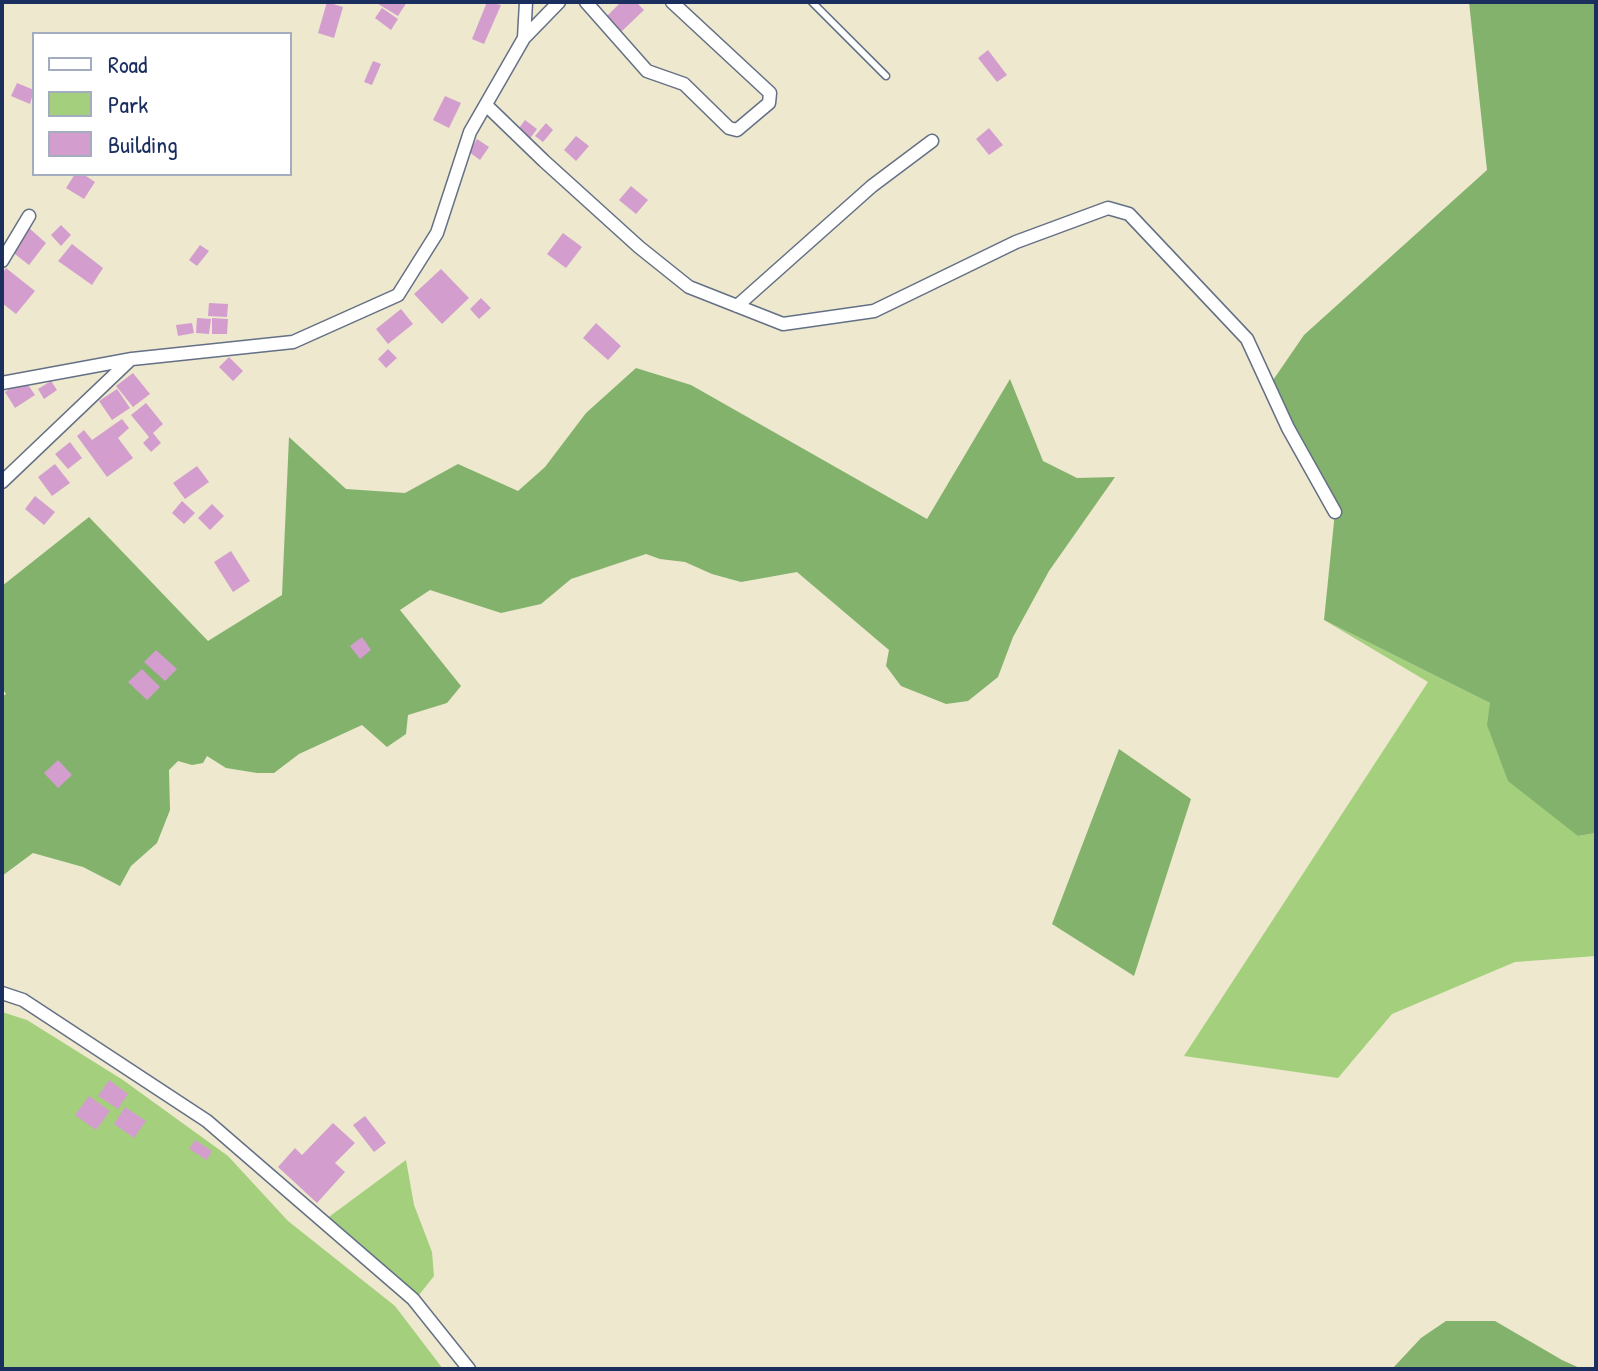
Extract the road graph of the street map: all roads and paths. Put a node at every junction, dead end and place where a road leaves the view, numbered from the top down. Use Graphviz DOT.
graph roads {
  1 [pos="526,2"];
  2 [pos="559,2"];
  3 [pos="586,2"];
  4 [pos="672,2"];
  5 [pos="812,2"];
  6 [pos="524,38"];
  7 [pos="886,76"];
  8 [pos="486,105"];
  9 [pos="932,141"];
  10 [pos="29,216"];
  11 [pos="2,261"];
  12 [pos="737,306"];
  13 [pos="132,359"];
  14 [pos="2,383"];
  15 [pos="2,482"];
  16 [pos="1335,512"];
  17 [pos="2,993"];
  18 [pos="469,1369"];
  1 -- 6 [label="street"];
  2 -- 6 [label="street"];
  3 -- 4 [label="street"];
  5 -- 7 [label="lane"];
  6 -- 8 [label="street"];
  8 -- 12 [label="street"];
  8 -- 13 [label="street"];
  9 -- 12 [label="street"];
  10 -- 11 [label="street"];
  12 -- 16 [label="street"];
  13 -- 14 [label="street"];
  13 -- 15 [label="street"];
  17 -- 18 [label="street"];
}
